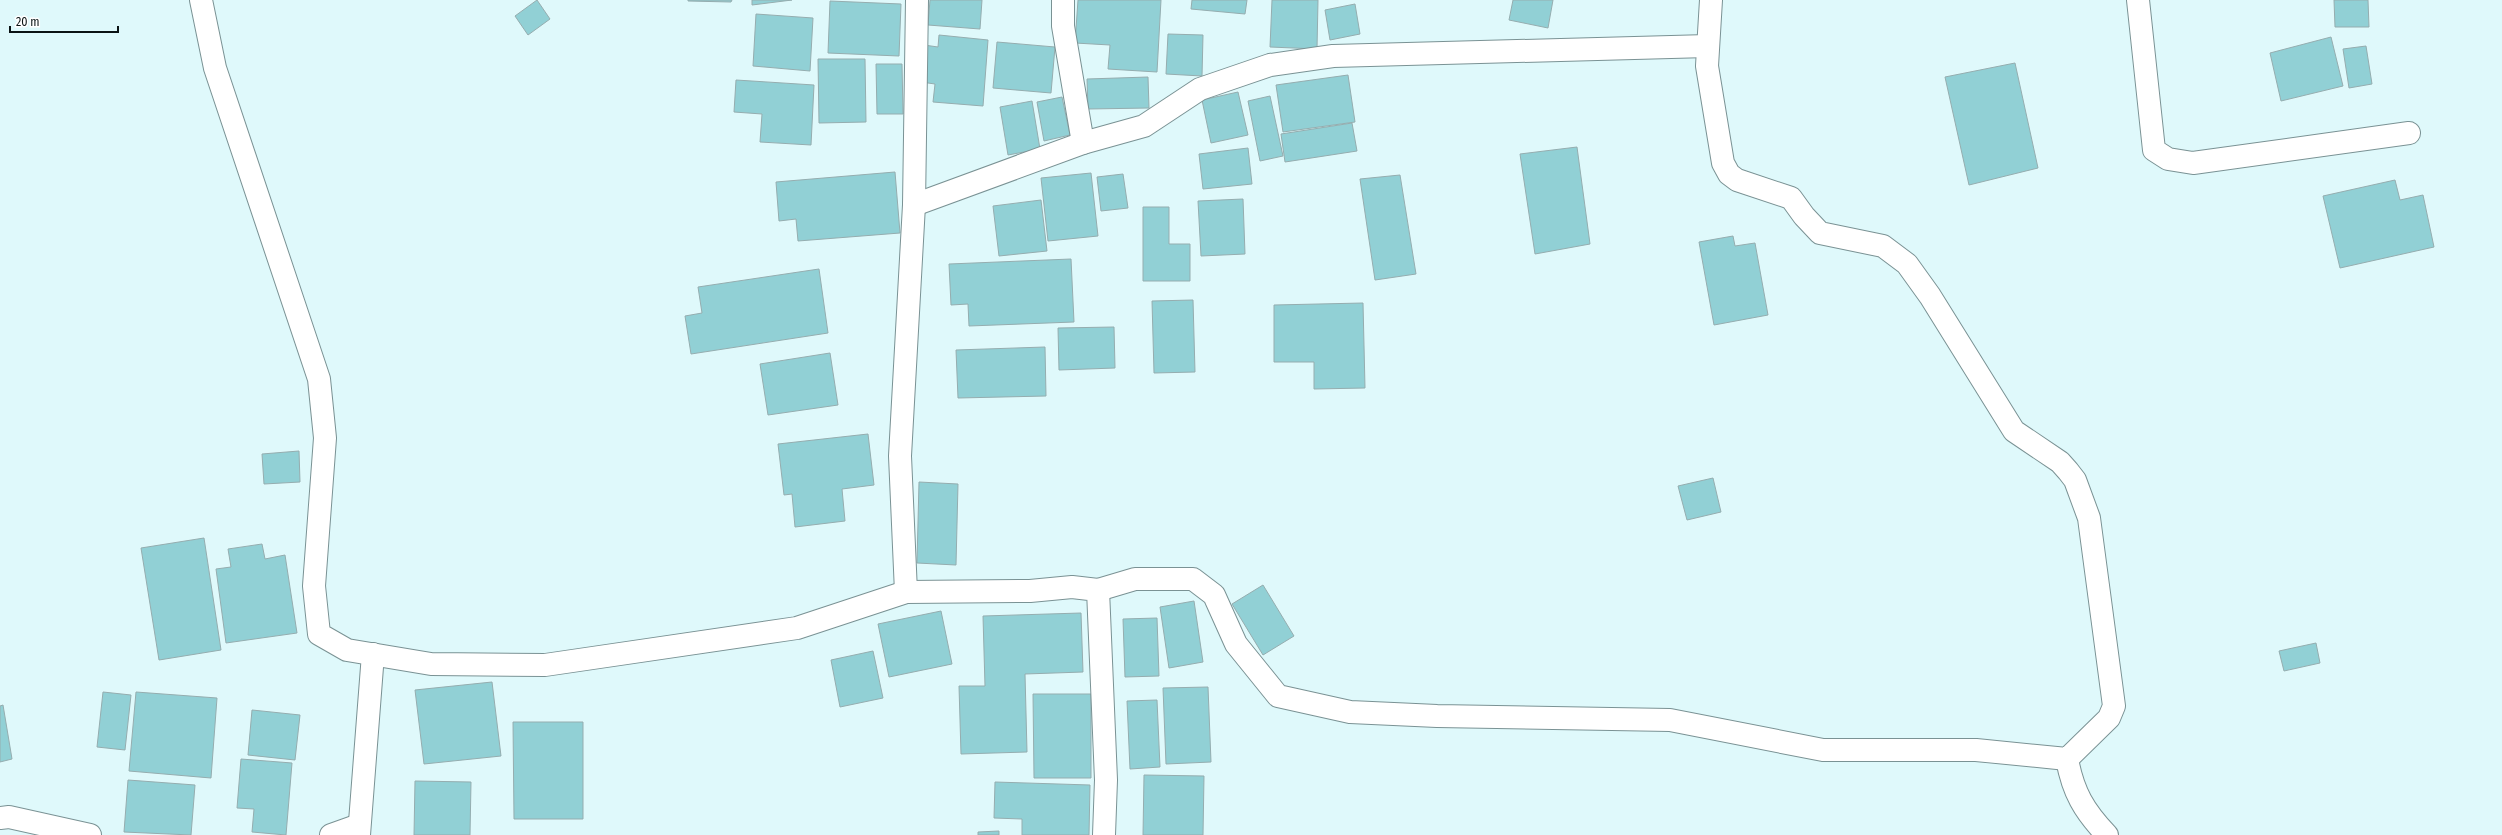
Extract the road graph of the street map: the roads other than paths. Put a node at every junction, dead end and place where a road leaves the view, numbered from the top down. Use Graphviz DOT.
graph roads {
  1 [pos="201,0"];
  2 [pos="917,0"];
  3 [pos="1063,0"];
  4 [pos="1710,0"];
  5 [pos="2138,0"];
  6 [pos="1708,46"];
  7 [pos="2409,133"];
  8 [pos="1083,143"];
  9 [pos="914,204"];
  10 [pos="1098,590"];
  11 [pos="906,592"];
  12 [pos="373,654"];
  13 [pos="2067,758"];
  14 [pos="0,818"];
  15 [pos="2086,826"];
  16 [pos="359,830"];
  17 [pos="90,835"];
  18 [pos="331,835"];
  19 [pos="1104,835"];
  20 [pos="2107,835"];
  1 -- 12 [label="street"];
  2 -- 9 [label="street"];
  3 -- 8 [label="street"];
  4 -- 6 [label="street"];
  5 -- 7 [label="street"];
  6 -- 8 [label="street"];
  6 -- 13 [label="street"];
  8 -- 9 [label="street"];
  9 -- 11 [label="street"];
  10 -- 11 [label="street"];
  10 -- 13 [label="street"];
  10 -- 19 [label="street"];
  11 -- 12 [label="street"];
  12 -- 16 [label="street"];
  13 -- 15 [label="street"];
  14 -- 17 [label="street"];
  15 -- 20 [label="street"];
  16 -- 18 [label="street"];
}
